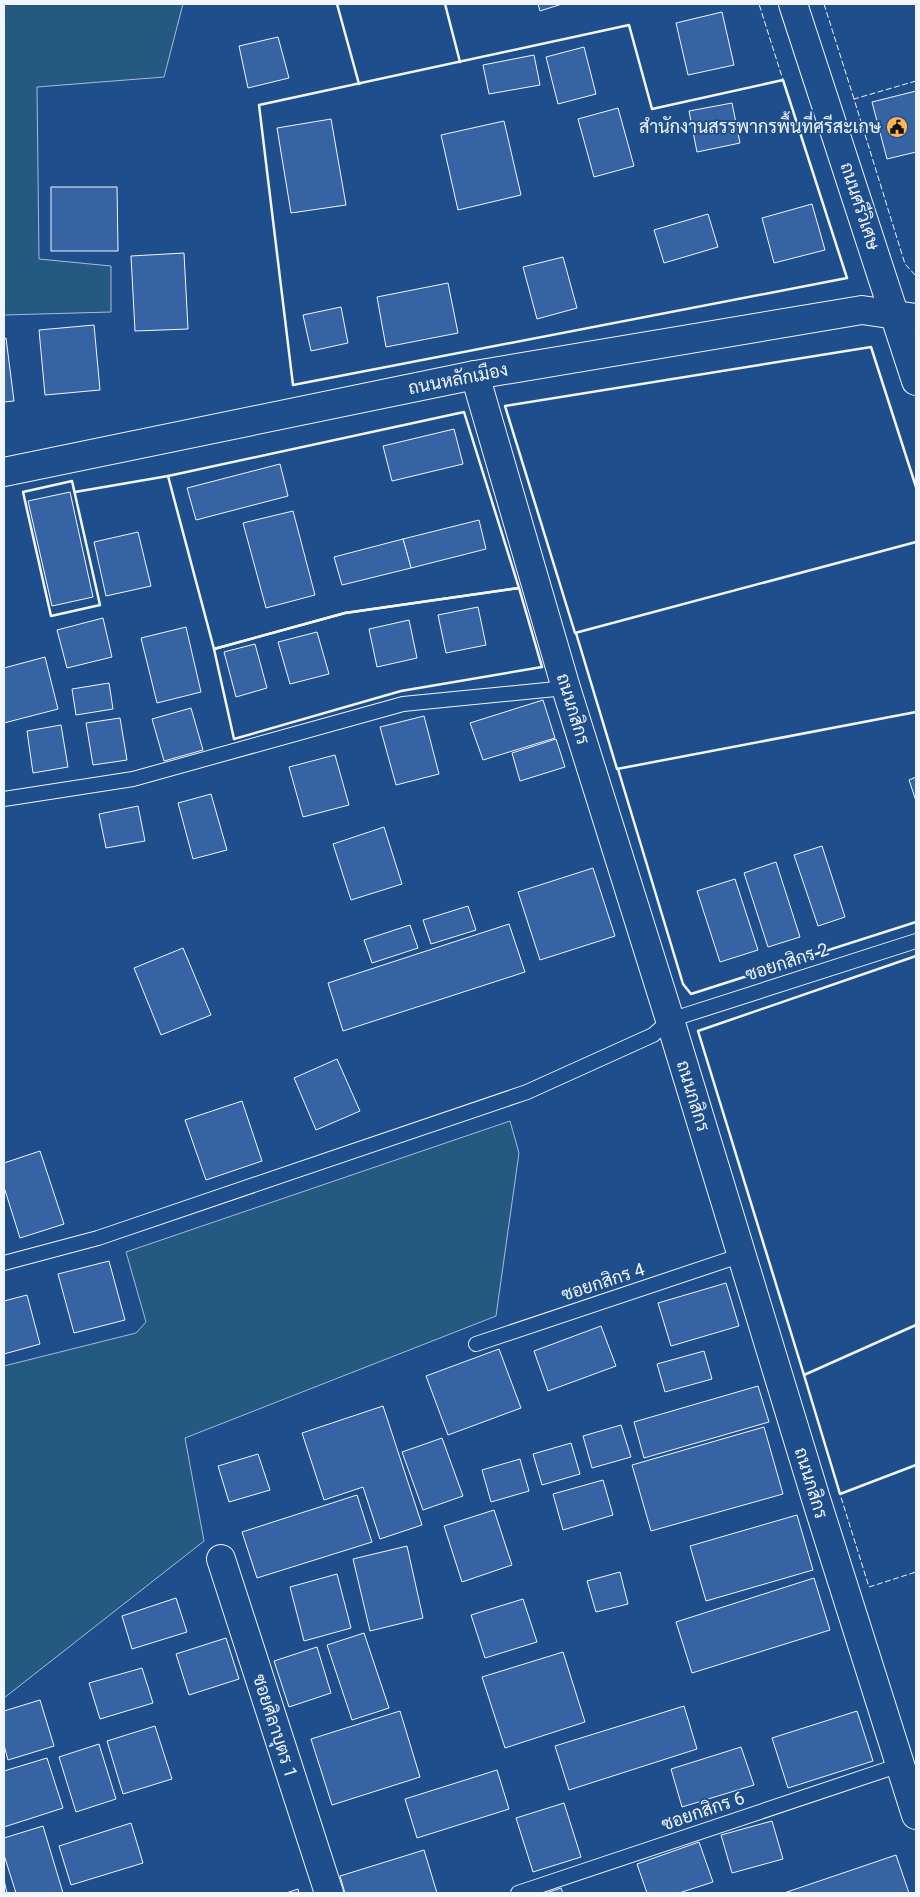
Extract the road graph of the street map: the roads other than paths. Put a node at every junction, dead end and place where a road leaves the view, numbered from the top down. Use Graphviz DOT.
graph roads {
  1 [pos="794,4"];
  2 [pos="906,317"];
  3 [pos="475,375"];
  4 [pos="916,380"];
  5 [pos="4,472"];
  6 [pos="566,688"];
  7 [pos="4,799"];
  8 [pos="916,941"];
  9 [pos="670,1020"];
  10 [pos="742,1256"];
  11 [pos="5,1259"];
  12 [pos="476,1344"];
  13 [pos="221,1559"];
  14 [pos="900,1765"];
  15 [pos="916,1815"];
  16 [pos="329,1893"];
  17 [pos="518,1893"];
  1 -- 2 [label="street, ถนนศรีวิเศษ"];
  2 -- 3 [label="street, ถนนหลักเมือง"];
  2 -- 4 [label="street, ถนนศรีวิเศษ"];
  3 -- 5 [label="street, ถนนหลักเมือง"];
  3 -- 6 [label="street, ถนนกสิกร"];
  6 -- 7 [label="lane"];
  6 -- 9 [label="street, ถนนกสิกร"];
  8 -- 9 [label="lane, ซอยกสิกร 2"];
  9 -- 10 [label="street, ถนนกสิกร"];
  9 -- 11 [label="lane"];
  10 -- 12 [label="lane, ซอยกสิกร 4"];
  10 -- 14 [label="street, ถนนกสิกร"];
  13 -- 16 [label="street, ซอยศิลาบุตร 1"];
  14 -- 15 [label="street, ถนนกสิกร"];
  14 -- 17 [label="lane, ซอยกสิกร 6"];
}
